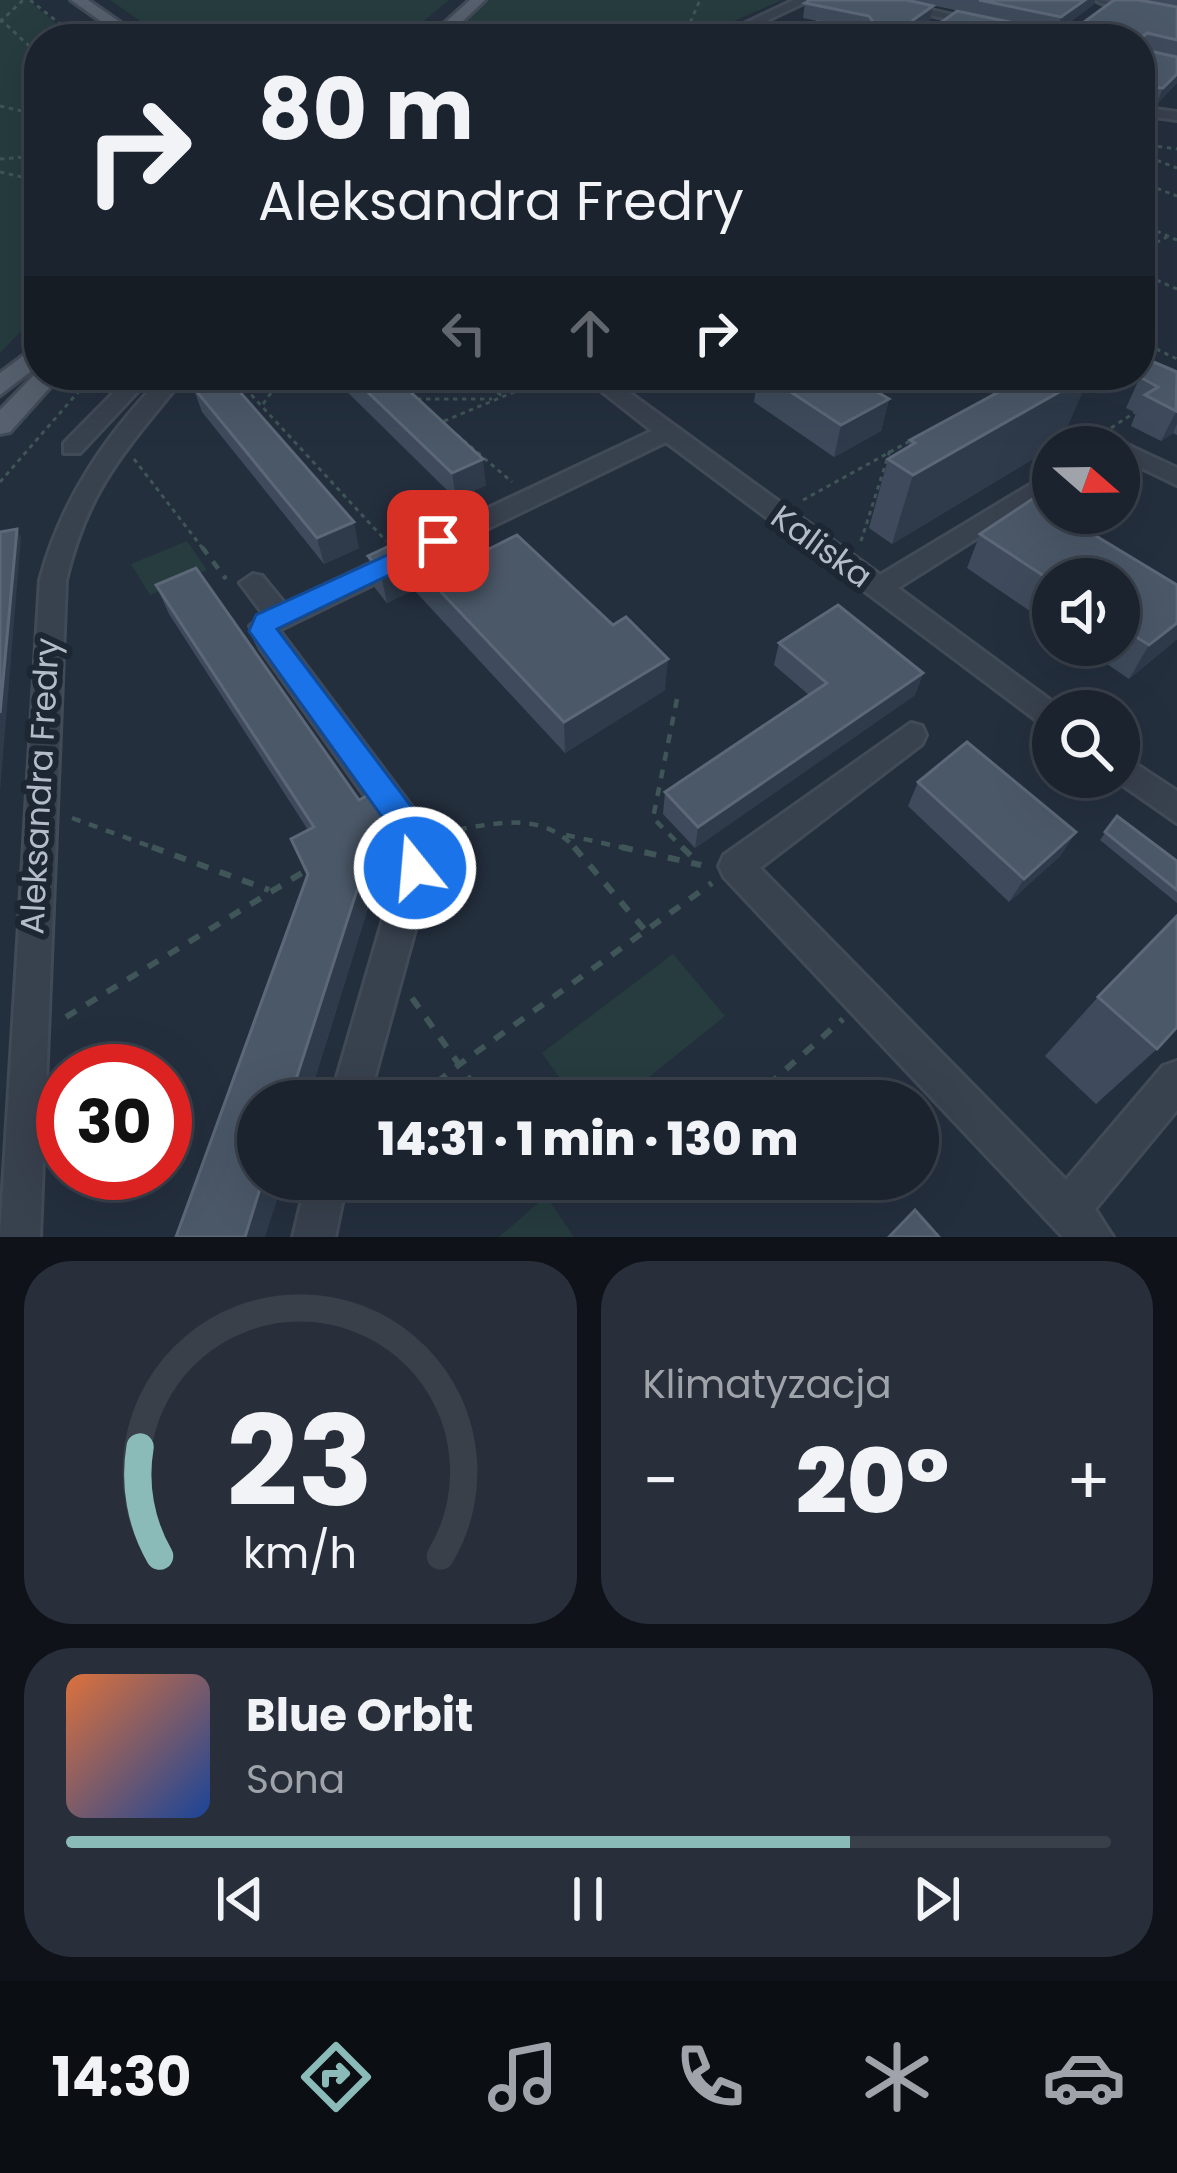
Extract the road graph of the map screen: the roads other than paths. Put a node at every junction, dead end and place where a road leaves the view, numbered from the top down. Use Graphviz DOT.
graph roads {
  1 [pos="78,0"];
  2 [pos="478,0"];
  3 [pos="804,0"];
  4 [pos="870,0"];
  5 [pos="1106,1"];
  6 [pos="464,13"];
  7 [pos="1095,14"];
  8 [pos="1177,14"];
  9 [pos="102,17"];
  10 [pos="952,17"];
  11 [pos="110,24"];
  12 [pos="113,24"];
  13 [pos="447,24"];
  14 [pos="452,24"];
  15 [pos="751,24"];
  16 [pos="942,24"];
  17 [pos="984,24"];
  18 [pos="24,365"];
  19 [pos="0,387"];
  20 [pos="34,390"];
  21 [pos="128,390"];
  22 [pos="163,390"];
  23 [pos="611,390"];
  24 [pos="0,426"];
  25 [pos="668,432"];
  26 [pos="72,448"];
  27 [pos="1140,459"];
  28 [pos="1177,478"];
  29 [pos="1032,492"];
  30 [pos="240,581"];
  31 [pos="879,588"];
  32 [pos="280,616"];
  33 [pos="1032,701"];
  34 [pos="911,736"];
  35 [pos="1140,782"];
  36 [pos="1177,809"];
  37 [pos="355,1080"];
  38 [pos="1177,1080"];
  39 [pos="322,1200"];
  40 [pos="1080,1223"];
  41 [pos="19,1237"];
  42 [pos="314,1237"];
  1 -- 9 [label="main road"];
  2 -- 6 [label="main road"];
  3 -- 15 [label="street"];
  4 -- 10 [label="street"];
  5 -- 7 [label="street"];
  5 -- 8 [label="street"];
  6 -- 13 [label="main road"];
  6 -- 14 [label="main road"];
  9 -- 11 [label="main road"];
  9 -- 12 [label="main road"];
  10 -- 16 [label="street"];
  10 -- 17 [label="street"];
  18 -- 19 [label="main road"];
  20 -- 24 [label="main road"];
  21 -- 26 [label="street"];
  22 -- 41 [label="street, Aleksandra Fredry"];
  23 -- 25 [label="street, Kaliska"];
  25 -- 31 [label="street, Kaliska"];
  25 -- 32 [label="street"];
  27 -- 28 [label="street"];
  29 -- 31 [label="street"];
  30 -- 32 [label="street"];
  31 -- 33 [label="street, Kaliska"];
  32 -- 37 [label="street"];
  34 -- 40 [label="street"];
  35 -- 36 [label="street"];
  38 -- 40 [label="street"];
  39 -- 42 [label="street"];
}
